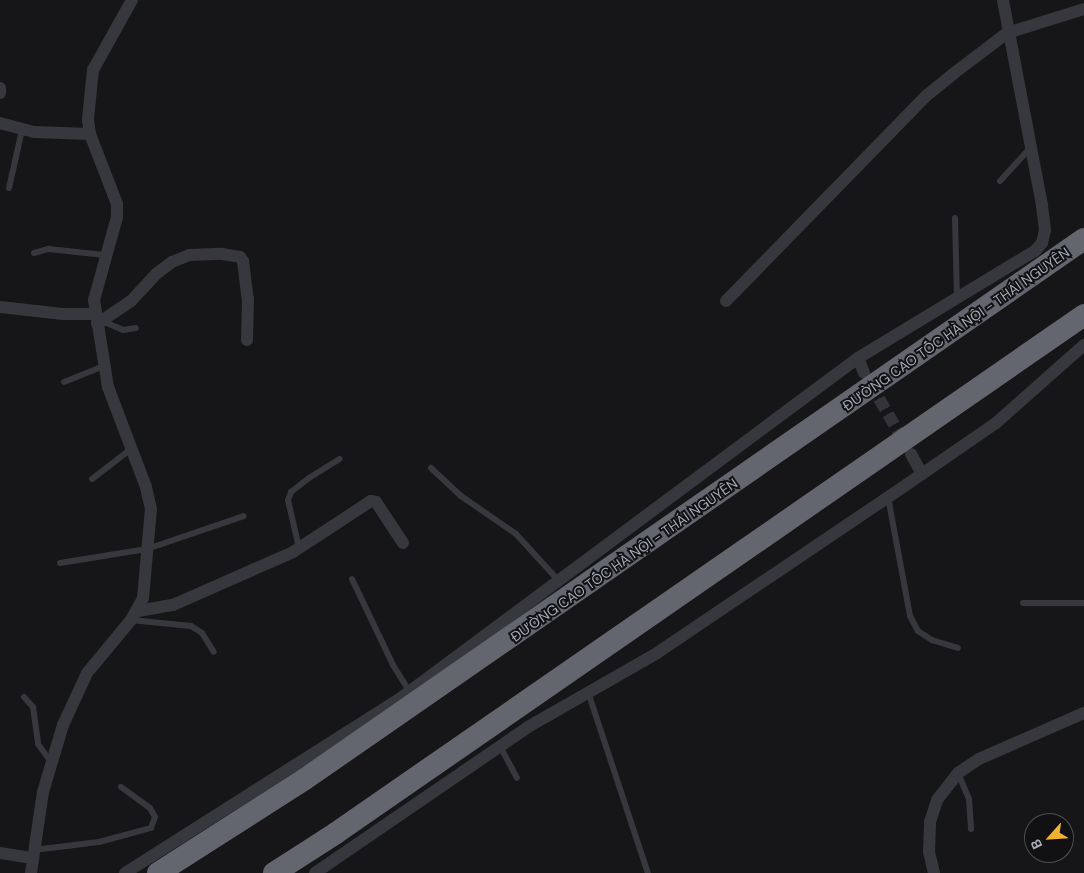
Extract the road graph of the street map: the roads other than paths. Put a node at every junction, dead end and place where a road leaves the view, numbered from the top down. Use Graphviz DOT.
graph roads {
  1 [pos="132,0"];
  2 [pos="1003,0"];
  3 [pos="1084,9"];
  4 [pos="1007,34"];
  5 [pos="0,88"];
  6 [pos="0,93"];
  7 [pos="0,123"];
  8 [pos="22,130"];
  9 [pos="90,134"];
  10 [pos="1030,147"];
  11 [pos="1000,181"];
  12 [pos="9,188"];
  13 [pos="955,218"];
  14 [pos="1084,239"];
  15 [pos="34,253"];
  16 [pos="105,255"];
  17 [pos="957,298"];
  18 [pos="726,301"];
  19 [pos="0,307"];
  20 [pos="1084,315"];
  21 [pos="98,319"];
  22 [pos="136,328"];
  23 [pos="247,340"];
  24 [pos="1084,345"];
  25 [pos="858,358"];
  26 [pos="100,367"];
  27 [pos="864,373"];
  28 [pos="64,382"];
  29 [pos="126,452"];
  30 [pos="911,454"];
  31 [pos="339,459"];
  32 [pos="431,468"];
  33 [pos="922,474"];
  34 [pos="92,479"];
  35 [pos="888,497"];
  36 [pos="244,516"];
  37 [pos="403,543"];
  38 [pos="299,548"];
  39 [pos="147,549"];
  40 [pos="60,564"];
  41 [pos="352,579"];
  42 [pos="558,580"];
  43 [pos="1023,603"];
  44 [pos="1084,603"];
  45 [pos="135,616"];
  46 [pos="958,648"];
  47 [pos="214,652"];
  48 [pos="409,691"];
  49 [pos="588,692"];
  50 [pos="24,697"];
  51 [pos="1084,713"];
  52 [pos="500,746"];
  53 [pos="52,762"];
  54 [pos="958,773"];
  55 [pos="517,778"];
  56 [pos="121,787"];
  57 [pos="971,829"];
  58 [pos="0,853"];
  59 [pos="33,854"];
  60 [pos="31,873"];
  61 [pos="126,873"];
  62 [pos="158,873"];
  63 [pos="274,873"];
  64 [pos="315,873"];
  65 [pos="648,873"];
  66 [pos="934,873"];
  1 -- 9 [label="street"];
  2 -- 4 [label="street"];
  3 -- 4 [label="street"];
  4 -- 10 [label="street"];
  4 -- 18 [label="street"];
  5 -- 6 [label="street"];
  7 -- 8 [label="street"];
  8 -- 9 [label="street"];
  8 -- 12 [label="lane"];
  9 -- 16 [label="street"];
  10 -- 11 [label="lane"];
  10 -- 17 [label="street"];
  13 -- 17 [label="lane"];
  14 -- 62 [label="highway, ĐƯỜNG CAO TỐC HÀ NỘI - THÁI NGUYÊN"];
  15 -- 16 [label="lane"];
  16 -- 21 [label="street"];
  17 -- 25 [label="street"];
  19 -- 21 [label="street"];
  20 -- 63 [label="highway"];
  21 -- 22 [label="lane"];
  21 -- 23 [label="street"];
  21 -- 26 [label="street"];
  24 -- 33 [label="street"];
  25 -- 27 [label="street"];
  25 -- 42 [label="street"];
  26 -- 28 [label="lane"];
  26 -- 29 [label="street"];
  29 -- 34 [label="lane"];
  29 -- 39 [label="street"];
  30 -- 33 [label="street"];
  31 -- 38 [label="lane"];
  32 -- 42 [label="lane"];
  33 -- 35 [label="street"];
  35 -- 46 [label="lane"];
  35 -- 49 [label="street"];
  36 -- 39 [label="lane"];
  37 -- 38 [label="street"];
  38 -- 45 [label="street"];
  39 -- 40 [label="lane"];
  39 -- 45 [label="street"];
  41 -- 48 [label="lane"];
  42 -- 48 [label="street"];
  43 -- 44 [label="lane"];
  45 -- 47 [label="lane"];
  45 -- 53 [label="street"];
  48 -- 61 [label="street"];
  49 -- 52 [label="street"];
  49 -- 65 [label="lane"];
  50 -- 53 [label="lane"];
  51 -- 54 [label="street"];
  52 -- 55 [label="lane"];
  52 -- 64 [label="street"];
  53 -- 59 [label="street"];
  54 -- 57 [label="lane"];
  54 -- 66 [label="street"];
  56 -- 59 [label="lane"];
  58 -- 59 [label="street"];
  59 -- 60 [label="street"];
}
